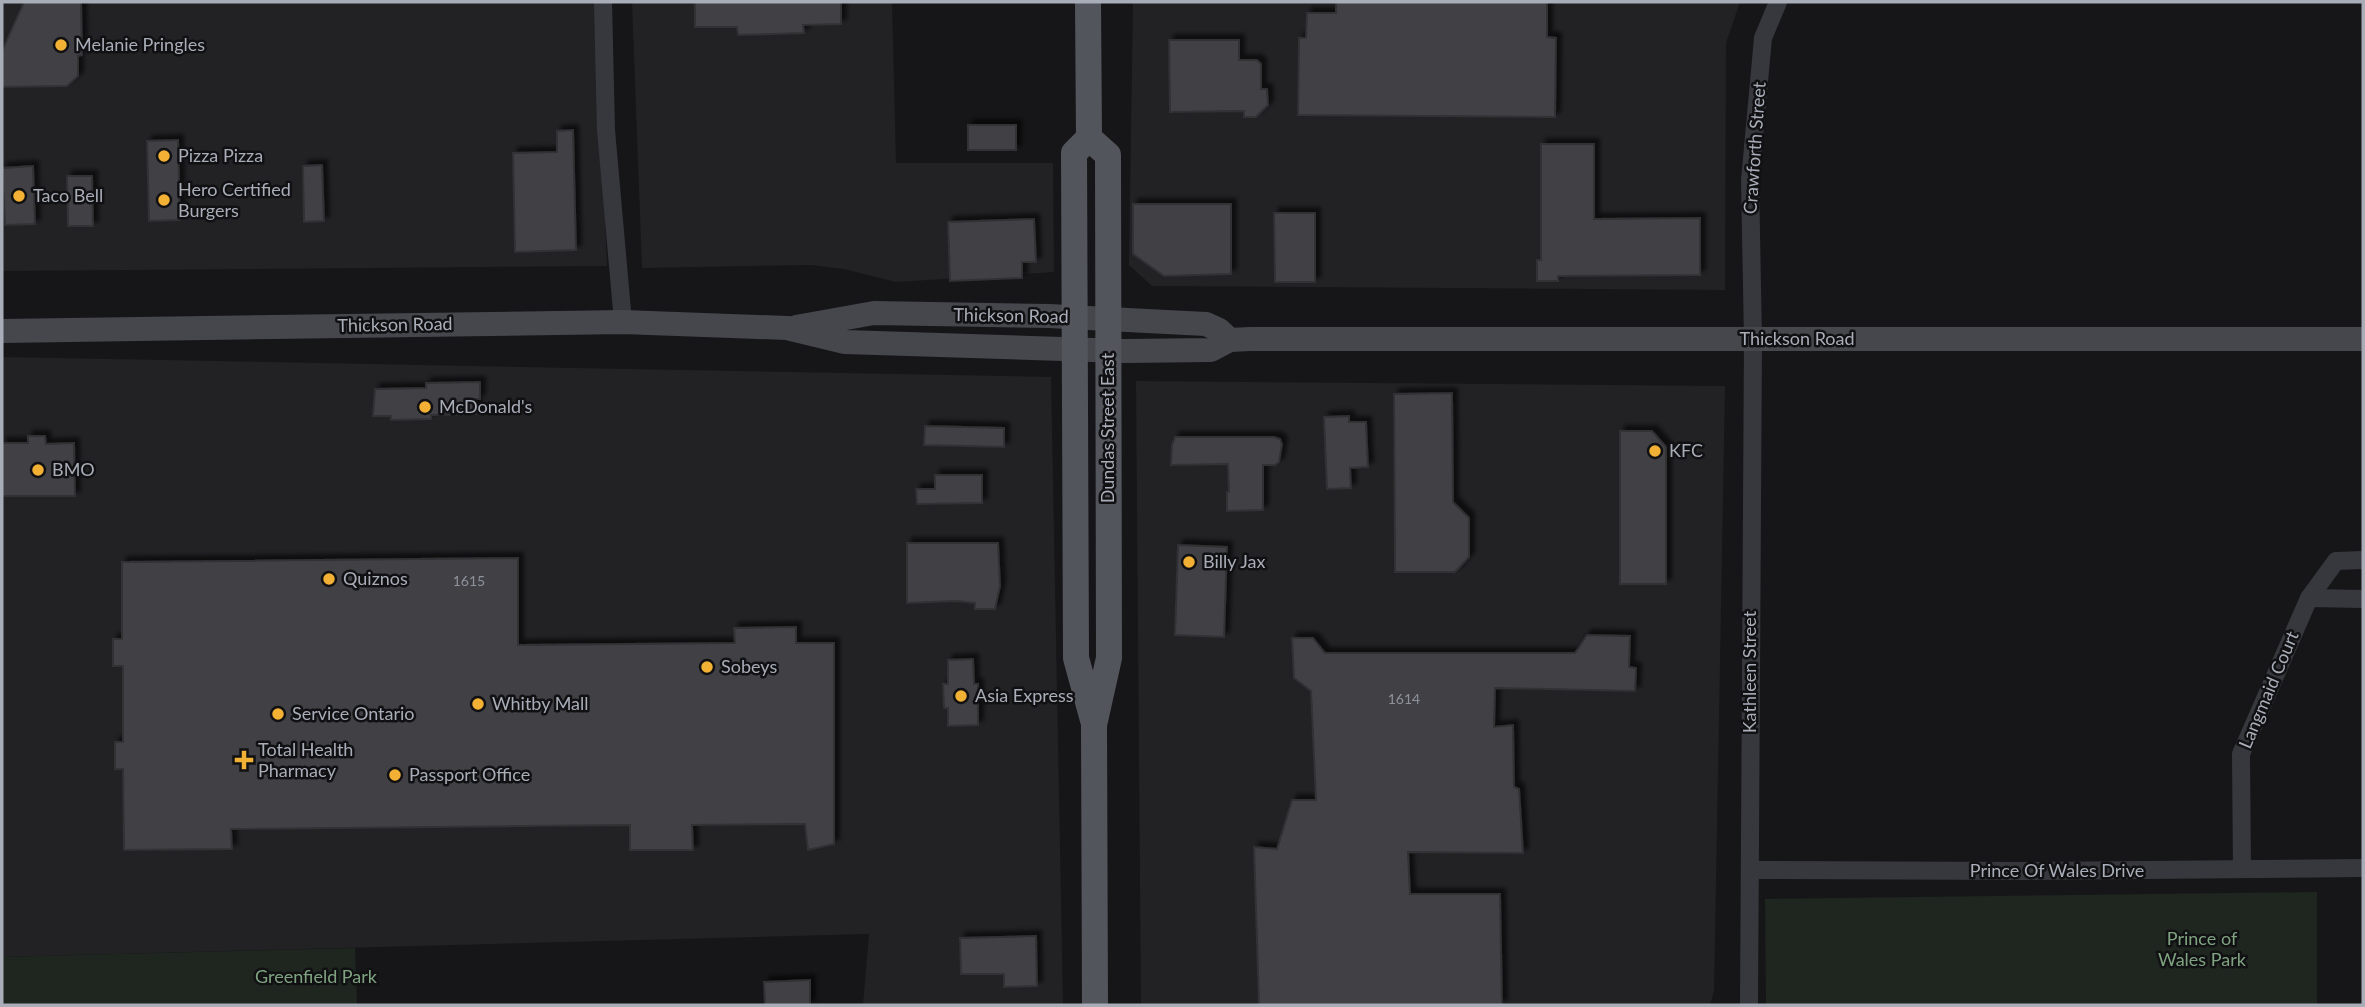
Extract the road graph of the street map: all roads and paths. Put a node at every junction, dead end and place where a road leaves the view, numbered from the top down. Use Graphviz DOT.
graph roads {
  1 [pos="603,2"];
  2 [pos="1088,2"];
  3 [pos="1778,2"];
  4 [pos="1089,138"];
  5 [pos="1075,317"];
  6 [pos="1108,319"];
  7 [pos="623,322"];
  8 [pos="787,328"];
  9 [pos="2,331"];
  10 [pos="1753,339"];
  11 [pos="2363,339"];
  12 [pos="1230,340"];
  13 [pos="1074,348"];
  14 [pos="1108,350"];
  15 [pos="2363,561"];
  16 [pos="2309,598"];
  17 [pos="2363,598"];
  18 [pos="1094,725"];
  19 [pos="2363,868"];
  20 [pos="2242,869"];
  21 [pos="1750,870"];
  22 [pos="1095,1005"];
  23 [pos="1749,1005"];
  1 -- 7 [label="street"];
  2 -- 4 [label="main road, Dundas Street East"];
  3 -- 10 [label="street, Crawforth Street"];
  4 -- 5 [label="main road, Dundas Street East"];
  4 -- 6 [label="main road, Dundas Street East"];
  5 -- 6 [label="main road, Thickson Road"];
  5 -- 8 [label="main road, Thickson Road"];
  5 -- 13 [label="main road, Dundas Street East"];
  6 -- 12 [label="main road, Thickson Road"];
  6 -- 14 [label="main road, Dundas Street East"];
  7 -- 8 [label="main road, Thickson Road"];
  7 -- 9 [label="main road, Thickson Road"];
  8 -- 13 [label="main road, Thickson Road"];
  10 -- 11 [label="main road, Thickson Road"];
  10 -- 12 [label="main road, Thickson Road"];
  10 -- 21 [label="street, Kathleen Street"];
  12 -- 14 [label="main road, Thickson Road"];
  13 -- 14 [label="main road, Thickson Road"];
  13 -- 18 [label="main road, Dundas Street East"];
  14 -- 18 [label="main road, Dundas Street East"];
  15 -- 16 [label="street, Langmaid Court"];
  16 -- 17 [label="street"];
  16 -- 20 [label="street, Langmaid Court"];
  18 -- 22 [label="main road, Dundas Street East"];
  19 -- 20 [label="street, Prince Of Wales Drive"];
  20 -- 21 [label="street, Prince Of Wales Drive"];
  21 -- 23 [label="street, Kathleen Street"];
}
